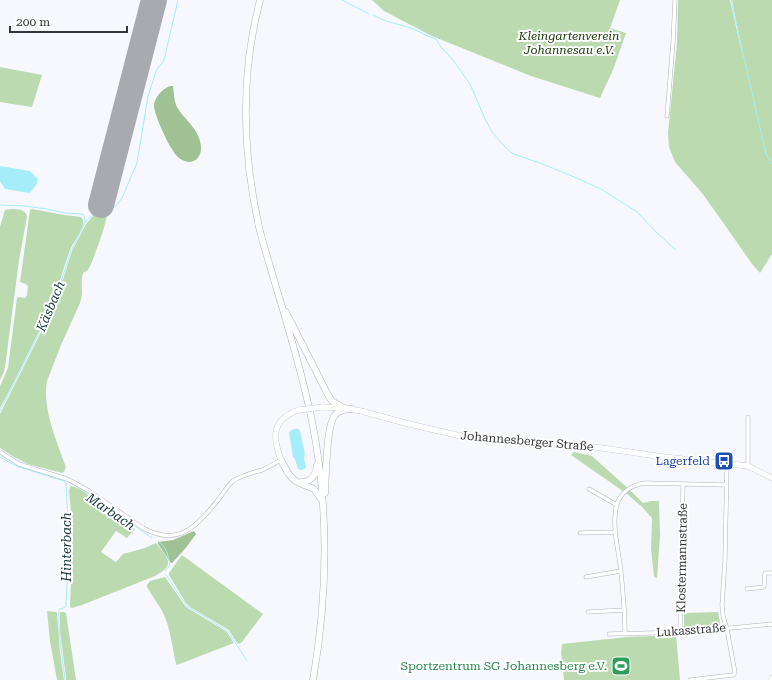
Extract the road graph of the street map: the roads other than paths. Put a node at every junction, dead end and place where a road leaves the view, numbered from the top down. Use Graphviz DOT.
graph roads {
  1 [pos="260,0"];
  2 [pos="675,0"];
  3 [pos="667,116"];
  4 [pos="277,291"];
  5 [pos="344,408"];
  6 [pos="352,409"];
  7 [pos="748,417"];
  8 [pos="0,452"];
  9 [pos="318,454"];
  10 [pos="281,460"];
  11 [pos="727,464"];
  12 [pos="748,466"];
  13 [pos="772,478"];
  14 [pos="297,482"];
  15 [pos="683,485"];
  16 [pos="727,485"];
  17 [pos="589,489"];
  18 [pos="323,501"];
  19 [pos="617,505"];
  20 [pos="324,516"];
  21 [pos="615,532"];
  22 [pos="580,533"];
  23 [pos="621,571"];
  24 [pos="772,573"];
  25 [pos="586,577"];
  26 [pos="747,589"];
  27 [pos="625,610"];
  28 [pos="588,612"];
  29 [pos="772,624"];
  30 [pos="727,629"];
  31 [pos="680,632"];
  32 [pos="609,634"];
  33 [pos="625,634"];
  34 [pos="313,680"];
  35 [pos="690,680"];
  1 -- 4 [label="main road"];
  2 -- 3 [label="street"];
  4 -- 5 [label="main road"];
  4 -- 9 [label="main road"];
  5 -- 6 [label="street, Johannesberger Straße"];
  5 -- 10 [label="street, Johannesberger Straße, bridge"];
  6 -- 11 [label="street, Johannesberger Straße"];
  6 -- 20 [label="main road"];
  7 -- 12 [label="street"];
  8 -- 10 [label="street"];
  9 -- 14 [label="main road"];
  9 -- 18 [label="main road"];
  10 -- 14 [label="main road"];
  11 -- 12 [label="street, Johannesberger Straße"];
  11 -- 16 [label="street"];
  12 -- 13 [label="street, Johannesberger Straße"];
  14 -- 18 [label="main road"];
  15 -- 16 [label="street"];
  15 -- 19 [label="street"];
  15 -- 31 [label="street, Klostermannstraße"];
  16 -- 30 [label="street"];
  17 -- 19 [label="street"];
  18 -- 20 [label="main road"];
  19 -- 21 [label="street"];
  20 -- 34 [label="main road"];
  21 -- 22 [label="street"];
  21 -- 23 [label="street"];
  23 -- 25 [label="street"];
  23 -- 27 [label="street"];
  24 -- 26 [label="street"];
  27 -- 28 [label="street"];
  27 -- 33 [label="street"];
  29 -- 30 [label="street, Lukasstraße"];
  30 -- 31 [label="street, Lukasstraße"];
  30 -- 35 [label="street"];
  31 -- 33 [label="street, Lukasstraße"];
  32 -- 33 [label="street, Lukasstraße"];
}
